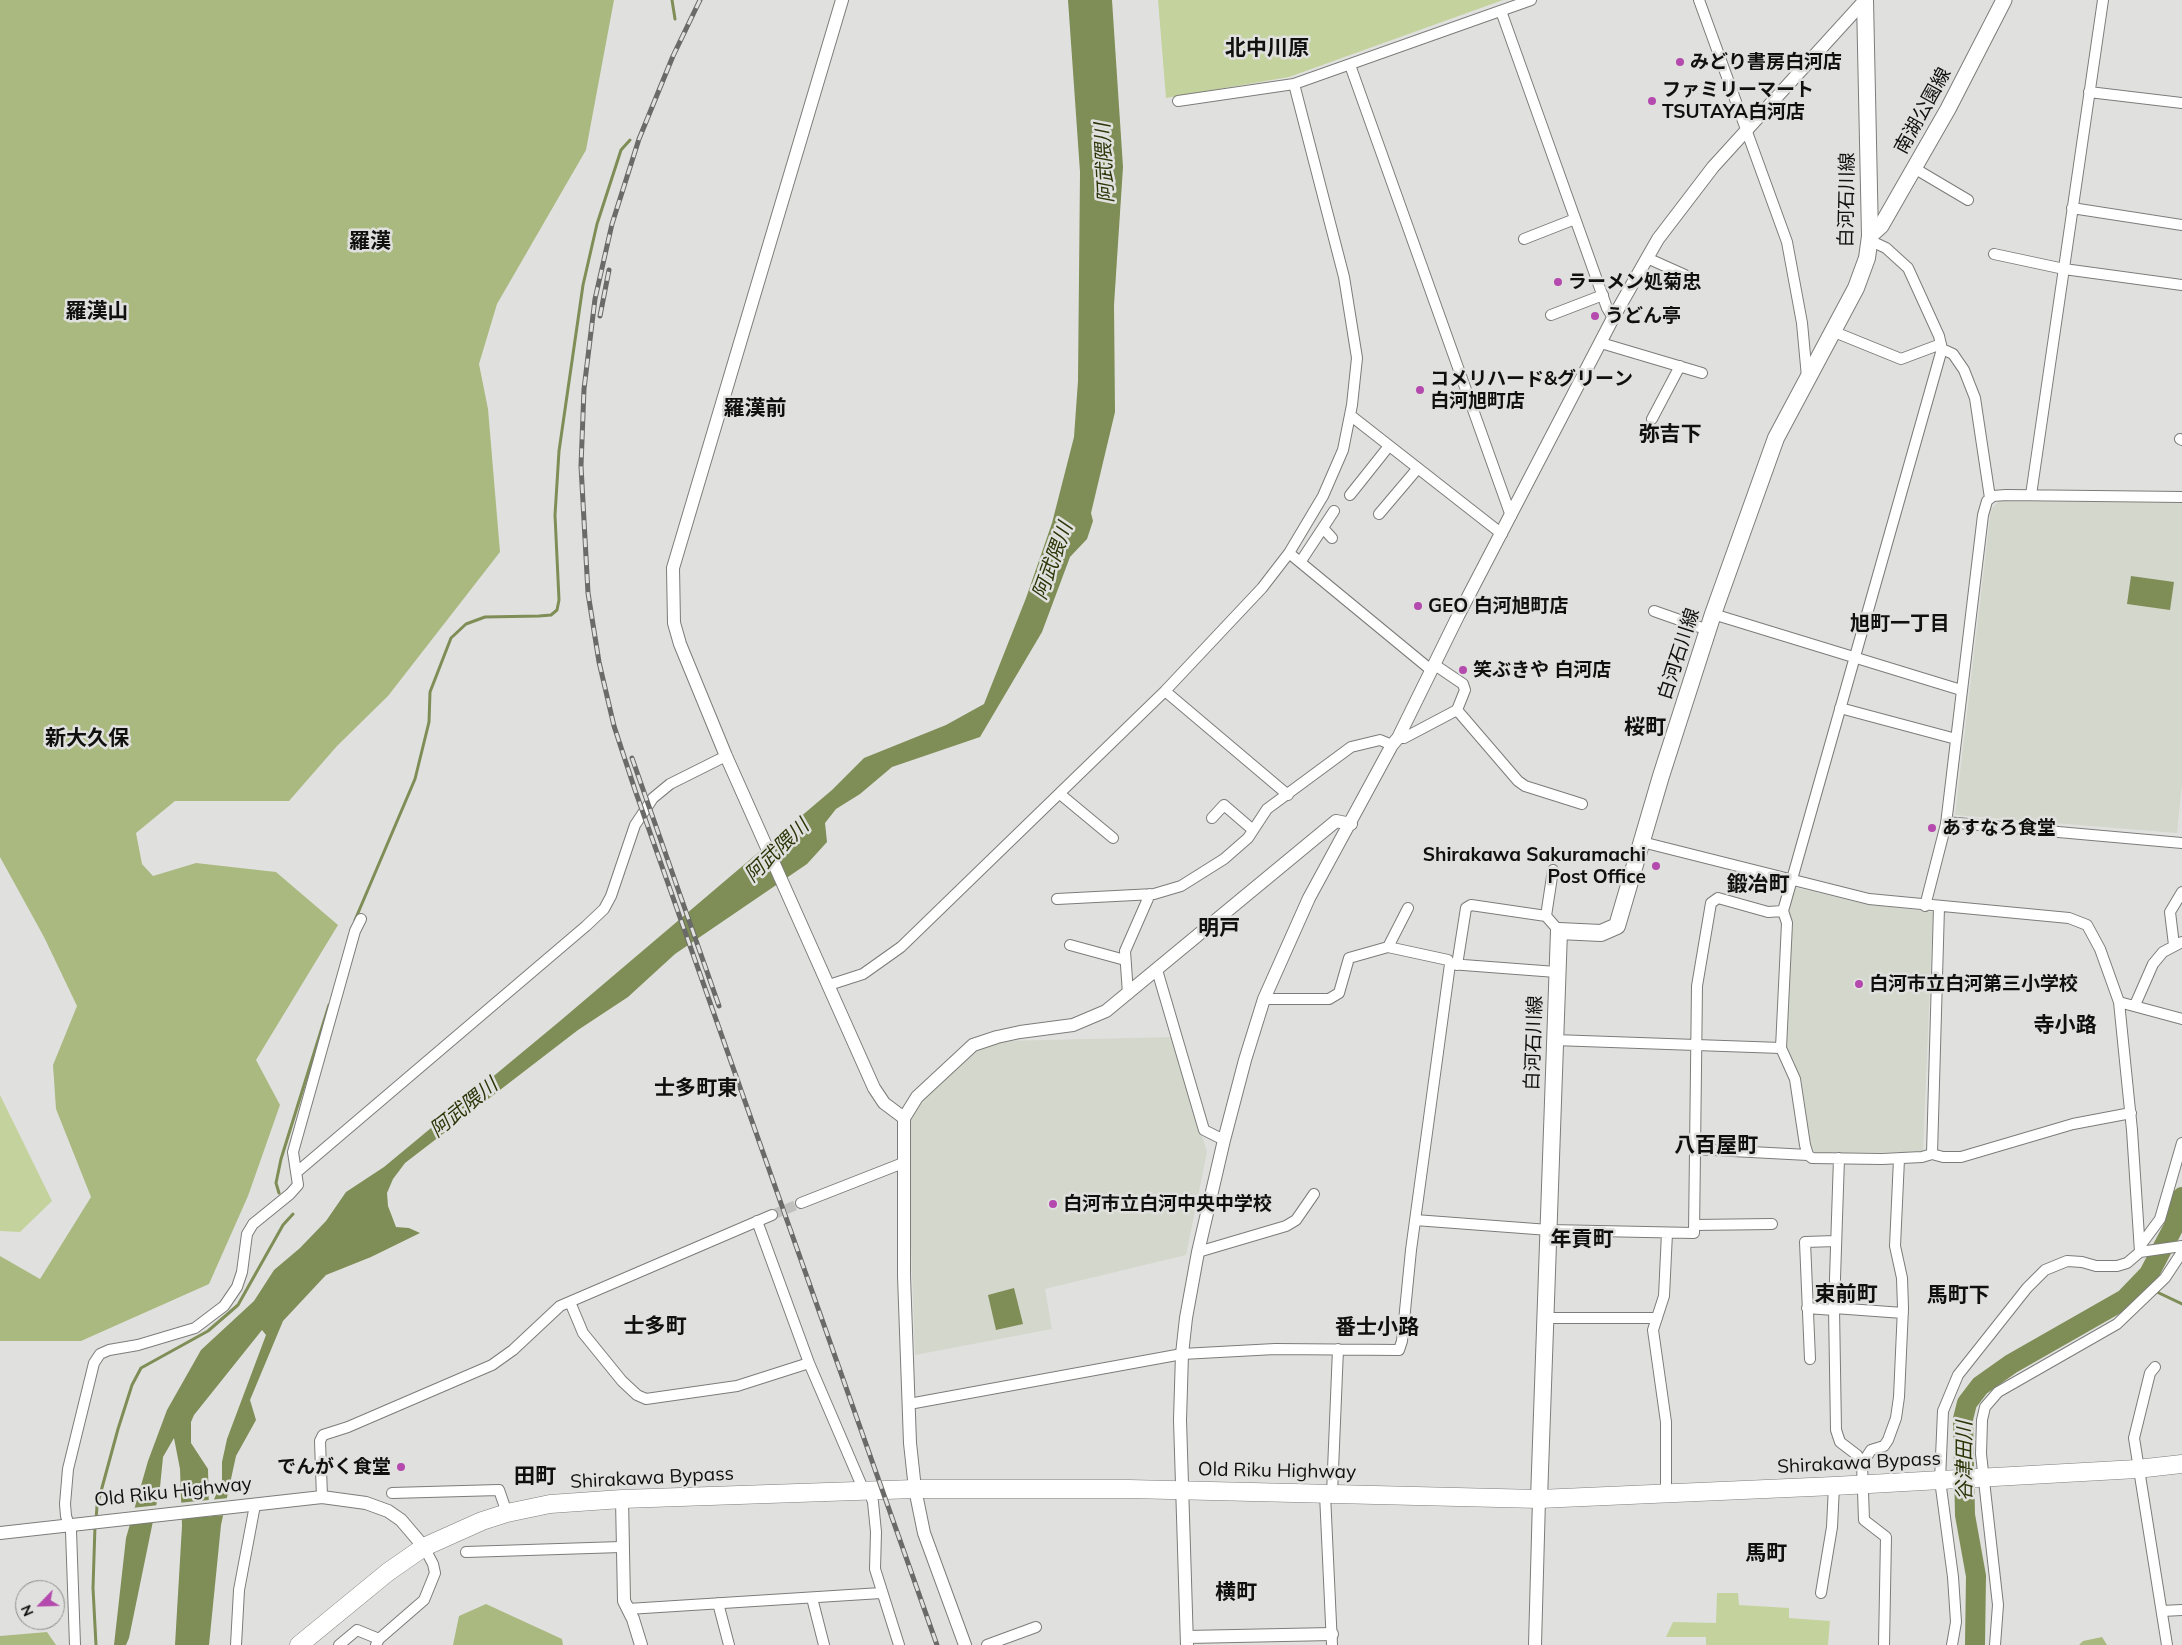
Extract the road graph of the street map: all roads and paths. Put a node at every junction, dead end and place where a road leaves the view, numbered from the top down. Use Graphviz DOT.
graph roads {
  1 [pos="842,0"];
  2 [pos="1531,0"];
  3 [pos="1699,0"];
  4 [pos="1865,0"];
  5 [pos="2004,0"];
  6 [pos="2103,0"];
  7 [pos="1501,11"];
  8 [pos="1350,65"];
  9 [pos="1294,84"];
  10 [pos="2089,92"];
  11 [pos="1178,101"];
  12 [pos="2182,103"];
  13 [pos="1747,130"];
  14 [pos="1914,168"];
  15 [pos="1968,200"];
  16 [pos="2072,208"];
  17 [pos="1575,218"];
  18 [pos="2182,225"];
  19 [pos="1869,238"];
  20 [pos="1524,239"];
  21 [pos="1994,254"];
  22 [pos="1647,258"];
  23 [pos="2064,269"];
  24 [pos="1684,275"];
  25 [pos="2182,285"];
  26 [pos="1603,295"];
  27 [pos="1551,314"];
  28 [pos="1613,318"];
  29 [pos="1832,331"];
  30 [pos="1601,343"];
  31 [pos="1942,347"];
  32 [pos="1680,366"];
  33 [pos="1702,372"];
  34 [pos="1807,377"];
  35 [pos="1350,415"];
  36 [pos="1652,419"];
  37 [pos="1389,446"];
  38 [pos="1418,468"];
  39 [pos="1350,495"];
  40 [pos="2031,495"];
  41 [pos="2182,497"];
  42 [pos="1990,498"];
  43 [pos="1334,511"];
  44 [pos="1379,514"];
  45 [pos="1511,516"];
  46 [pos="1323,528"];
  47 [pos="1502,534"];
  48 [pos="1332,538"];
  49 [pos="1289,554"];
  50 [pos="1301,561"];
  51 [pos="1654,611"];
  52 [pos="1711,622"];
  53 [pos="1855,656"];
  54 [pos="1433,667"];
  55 [pos="1961,690"];
  56 [pos="1165,692"];
  57 [pos="1840,708"];
  58 [pos="1458,710"];
  59 [pos="1956,739"];
  60 [pos="1395,741"];
  61 [pos="726,756"];
  62 [pos="1060,794"];
  63 [pos="1288,795"];
  64 [pos="1582,804"];
  65 [pos="1212,818"];
  66 [pos="1946,822"];
  67 [pos="1351,824"];
  68 [pos="1254,830"];
  69 [pos="1113,838"];
  70 [pos="1642,842"];
  71 [pos="2182,843"];
  72 [pos="1552,870"];
  73 [pos="1791,881"];
  74 [pos="2182,892"];
  75 [pos="1150,894"];
  76 [pos="1057,899"];
  77 [pos="1925,906"];
  78 [pos="1939,907"];
  79 [pos="1408,908"];
  80 [pos="1783,911"];
  81 [pos="1546,916"];
  82 [pos="361,918"];
  83 [pos="1559,930"];
  84 [pos="2178,944"];
  85 [pos="1070,945"];
  86 [pos="1388,947"];
  87 [pos="1125,960"];
  88 [pos="1454,964"];
  89 [pos="1157,970"];
  90 [pos="1556,972"];
  91 [pos="829,985"];
  92 [pos="1128,994"];
  93 [pos="1264,998"];
  94 [pos="2119,1002"];
  95 [pos="2135,1005"];
  96 [pos="2182,1018"];
  97 [pos="1554,1040"];
  98 [pos="1696,1046"];
  99 [pos="1781,1048"];
  100 [pos="2131,1113"];
  101 [pos="904,1118"];
  102 [pos="1224,1140"];
  103 [pos="2182,1142"];
  104 [pos="1694,1150"];
  105 [pos="1932,1154"];
  106 [pos="1808,1155"];
  107 [pos="1839,1158"];
  108 [pos="1899,1159"];
  109 [pos="903,1163"];
  110 [pos="297,1172"];
  111 [pos="1314,1194"];
  112 [pos="801,1203"];
  113 [pos="772,1215"];
  114 [pos="1415,1220"];
  115 [pos="757,1221"];
  116 [pos="1772,1224"];
  117 [pos="1694,1225"];
  118 [pos="1549,1230"];
  119 [pos="1667,1233"];
  120 [pos="1836,1241"];
  121 [pos="2182,1246"];
  122 [pos="2140,1249"];
  123 [pos="1198,1252"];
  124 [pos="2182,1252"];
  125 [pos="570,1302"];
  126 [pos="1807,1308"];
  127 [pos="1834,1309"];
  128 [pos="1903,1313"];
  129 [pos="1545,1318"];
  130 [pos="1657,1318"];
  131 [pos="1338,1349"];
  132 [pos="1182,1354"];
  133 [pos="1810,1359"];
  134 [pos="809,1363"];
  135 [pos="2155,1367"];
  136 [pos="910,1404"];
  137 [pos="1862,1464"];
  138 [pos="2182,1464"];
  139 [pos="2137,1469"];
  140 [pos="1981,1478"];
  141 [pos="1943,1480"];
  142 [pos="1862,1484"];
  143 [pos="1834,1486"];
  144 [pos="915,1489"];
  145 [pos="1184,1490"];
  146 [pos="866,1491"];
  147 [pos="392,1493"];
  148 [pos="1328,1494"];
  149 [pos="1666,1494"];
  150 [pos="322,1497"];
  151 [pos="622,1499"];
  152 [pos="1539,1499"];
  153 [pos="252,1505"];
  154 [pos="507,1512"];
  155 [pos="75,1524"];
  156 [pos="0,1533"];
  157 [pos="424,1547"];
  158 [pos="622,1547"];
  159 [pos="466,1552"];
  160 [pos="881,1593"];
  161 [pos="1821,1593"];
  162 [pos="812,1598"];
  163 [pos="718,1602"];
  164 [pos="628,1609"];
  165 [pos="2182,1610"];
  166 [pos="2162,1611"];
  167 [pos="1036,1627"];
  168 [pos="1332,1639"];
  169 [pos="1187,1641"];
  170 [pos="377,1642"];
  171 [pos="75,1645"];
  172 [pos="236,1645"];
  173 [pos="299,1645"];
  174 [pos="340,1645"];
  175 [pos="641,1645"];
  176 [pos="729,1645"];
  177 [pos="824,1645"];
  178 [pos="900,1645"];
  179 [pos="965,1645"];
  180 [pos="988,1645"];
  181 [pos="1535,1645"];
  182 [pos="1884,1645"];
  183 [pos="1952,1645"];
  184 [pos="1994,1645"];
  185 [pos="2167,1645"];
  1 -- 61 [label="street"];
  2 -- 7 [label="street"];
  3 -- 13 [label="street"];
  4 -- 13 [label="street"];
  4 -- 19 [label="main road, 白河石川線"];
  5 -- 14 [label="main road, 南湖公園線"];
  6 -- 10 [label="street"];
  7 -- 8 [label="street"];
  7 -- 17 [label="street"];
  8 -- 9 [label="street"];
  8 -- 45 [label="street"];
  9 -- 11 [label="street"];
  9 -- 35 [label="street"];
  10 -- 12 [label="street"];
  10 -- 16 [label="street"];
  13 -- 22 [label="street"];
  13 -- 34 [label="street"];
  14 -- 15 [label="street"];
  14 -- 19 [label="main road, 南湖公園線"];
  16 -- 18 [label="street"];
  16 -- 23 [label="street"];
  17 -- 20 [label="street"];
  17 -- 26 [label="street"];
  19 -- 29 [label="main road, 白河石川線"];
  19 -- 31 [label="street"];
  21 -- 23 [label="street"];
  22 -- 24 [label="street"];
  22 -- 28 [label="street"];
  23 -- 25 [label="street"];
  23 -- 40 [label="street"];
  26 -- 27 [label="street"];
  26 -- 28 [label="street"];
  28 -- 30 [label="street"];
  29 -- 31 [label="street"];
  29 -- 34 [label="main road, 白河石川線"];
  30 -- 32 [label="street"];
  30 -- 45 [label="street"];
  31 -- 42 [label="street"];
  31 -- 53 [label="street"];
  32 -- 33 [label="street"];
  32 -- 36 [label="street"];
  34 -- 52 [label="main road, 白河石川線"];
  35 -- 37 [label="street"];
  35 -- 49 [label="street"];
  37 -- 38 [label="street"];
  37 -- 39 [label="street"];
  38 -- 44 [label="street"];
  38 -- 47 [label="street"];
  40 -- 41 [label="street"];
  40 -- 42 [label="street"];
  42 -- 55 [label="street"];
  43 -- 46 [label="street"];
  45 -- 47 [label="street"];
  46 -- 48 [label="street"];
  46 -- 50 [label="street"];
  47 -- 54 [label="street"];
  49 -- 50 [label="street"];
  49 -- 56 [label="street"];
  50 -- 54 [label="street"];
  51 -- 52 [label="street"];
  52 -- 53 [label="street"];
  52 -- 70 [label="main road, 白河石川線"];
  53 -- 55 [label="street"];
  53 -- 57 [label="street"];
  54 -- 58 [label="street"];
  54 -- 60 [label="street"];
  55 -- 59 [label="street"];
  56 -- 62 [label="street"];
  56 -- 63 [label="street"];
  57 -- 59 [label="street"];
  57 -- 73 [label="street"];
  58 -- 60 [label="street"];
  58 -- 64 [label="street"];
  59 -- 66 [label="street"];
  60 -- 63 [label="street"];
  60 -- 67 [label="street"];
  61 -- 91 [label="street"];
  61 -- 110 [label="street"];
  62 -- 69 [label="street"];
  62 -- 91 [label="street"];
  63 -- 68 [label="street"];
  65 -- 68 [label="street"];
  66 -- 71 [label="street"];
  66 -- 77 [label="street"];
  67 -- 89 [label="street"];
  67 -- 93 [label="street"];
  68 -- 75 [label="street"];
  70 -- 73 [label="street"];
  70 -- 83 [label="main road, 白河石川線"];
  72 -- 81 [label="street"];
  73 -- 77 [label="street"];
  73 -- 80 [label="street"];
  74 -- 84 [label="street"];
  75 -- 76 [label="street"];
  75 -- 87 [label="street"];
  77 -- 78 [label="street"];
  78 -- 94 [label="street"];
  78 -- 105 [label="street"];
  79 -- 86 [label="street"];
  80 -- 98 [label="street"];
  80 -- 99 [label="street"];
  81 -- 83 [label="street"];
  81 -- 88 [label="street"];
  82 -- 110 [label="street"];
  83 -- 90 [label="main road, 白河石川線"];
  84 -- 95 [label="street"];
  85 -- 87 [label="street"];
  86 -- 88 [label="street"];
  86 -- 93 [label="street"];
  87 -- 92 [label="street"];
  88 -- 90 [label="street"];
  88 -- 114 [label="street"];
  89 -- 92 [label="street"];
  89 -- 102 [label="street"];
  90 -- 97 [label="main road, 白河石川線"];
  91 -- 101 [label="street"];
  92 -- 101 [label="street"];
  93 -- 102 [label="street"];
  94 -- 95 [label="street"];
  94 -- 100 [label="street"];
  95 -- 96 [label="street"];
  97 -- 98 [label="street"];
  97 -- 118 [label="main road, 白河石川線"];
  98 -- 99 [label="street"];
  98 -- 104 [label="street"];
  99 -- 106 [label="street"];
  100 -- 105 [label="street"];
  100 -- 122 [label="street"];
  101 -- 109 [label="street"];
  102 -- 123 [label="street"];
  103 -- 122 [label="street"];
  104 -- 106 [label="street"];
  104 -- 117 [label="street"];
  105 -- 108 [label="street"];
  106 -- 107 [label="street"];
  107 -- 108 [label="street"];
  107 -- 120 [label="street"];
  108 -- 128 [label="street"];
  109 -- 112 [label="street"];
  109 -- 136 [label="street"];
  110 -- 155 [label="street"];
  111 -- 123 [label="street"];
  113 -- 115 [label="street"];
  114 -- 118 [label="street"];
  114 -- 131 [label="street"];
  115 -- 125 [label="street"];
  115 -- 134 [label="street"];
  116 -- 117 [label="street"];
  117 -- 119 [label="street"];
  118 -- 119 [label="street"];
  118 -- 129 [label="main road, 白河石川線"];
  119 -- 130 [label="street"];
  120 -- 126 [label="street"];
  120 -- 127 [label="street"];
  121 -- 122 [label="street"];
  122 -- 141 [label="street"];
  123 -- 132 [label="street"];
  124 -- 140 [label="street"];
  125 -- 134 [label="street"];
  125 -- 150 [label="street"];
  126 -- 127 [label="street"];
  126 -- 133 [label="street"];
  127 -- 128 [label="street"];
  127 -- 137 [label="street"];
  128 -- 137 [label="street"];
  129 -- 130 [label="street"];
  129 -- 152 [label="main road, 白河石川線"];
  130 -- 149 [label="street"];
  131 -- 132 [label="street"];
  131 -- 148 [label="street"];
  132 -- 136 [label="street"];
  132 -- 145 [label="street"];
  134 -- 146 [label="street"];
  135 -- 139 [label="street"];
  136 -- 144 [label="street"];
  137 -- 142 [label="street"];
  138 -- 139 [label="highway, Shirakawa Bypass"];
  139 -- 140 [label="highway, Shirakawa Bypass"];
  139 -- 166 [label="street"];
  140 -- 141 [label="highway, Shirakawa Bypass"];
  140 -- 184 [label="street"];
  141 -- 142 [label="highway, Shirakawa Bypass"];
  141 -- 183 [label="street"];
  142 -- 143 [label="highway, Shirakawa Bypass"];
  142 -- 182 [label="street"];
  143 -- 149 [label="highway, Shirakawa Bypass"];
  143 -- 161 [label="street"];
  144 -- 145 [label="highway, Old Riku Highway"];
  144 -- 146 [label="highway, Old Riku Highway"];
  144 -- 179 [label="street"];
  145 -- 148 [label="highway, Old Riku Highway"];
  145 -- 169 [label="street"];
  146 -- 151 [label="highway, Shirakawa Bypass"];
  146 -- 160 [label="street"];
  147 -- 154 [label="street"];
  148 -- 152 [label="highway, Old Riku Highway"];
  148 -- 168 [label="street"];
  149 -- 152 [label="highway, Shirakawa Bypass"];
  150 -- 153 [label="street, Old Riku Highway"];
  150 -- 157 [label="street, Old Riku Highway"];
  151 -- 154 [label="highway, Shirakawa Bypass"];
  151 -- 158 [label="street"];
  152 -- 181 [label="street"];
  153 -- 155 [label="street, Old Riku Highway"];
  153 -- 172 [label="street"];
  154 -- 157 [label="highway, Shirakawa Bypass"];
  155 -- 156 [label="street, Old Riku Highway"];
  155 -- 171 [label="street"];
  157 -- 170 [label="street"];
  157 -- 173 [label="highway, Shirakawa Bypass"];
  158 -- 159 [label="street"];
  158 -- 164 [label="street"];
  160 -- 162 [label="street"];
  160 -- 178 [label="street"];
  162 -- 163 [label="street"];
  162 -- 177 [label="street"];
  163 -- 164 [label="street"];
  163 -- 176 [label="street"];
  164 -- 175 [label="street"];
  165 -- 166 [label="street"];
  166 -- 185 [label="street"];
  167 -- 180 [label="street"];
  168 -- 169 [label="street"];
  170 -- 174 [label="street"];
}
